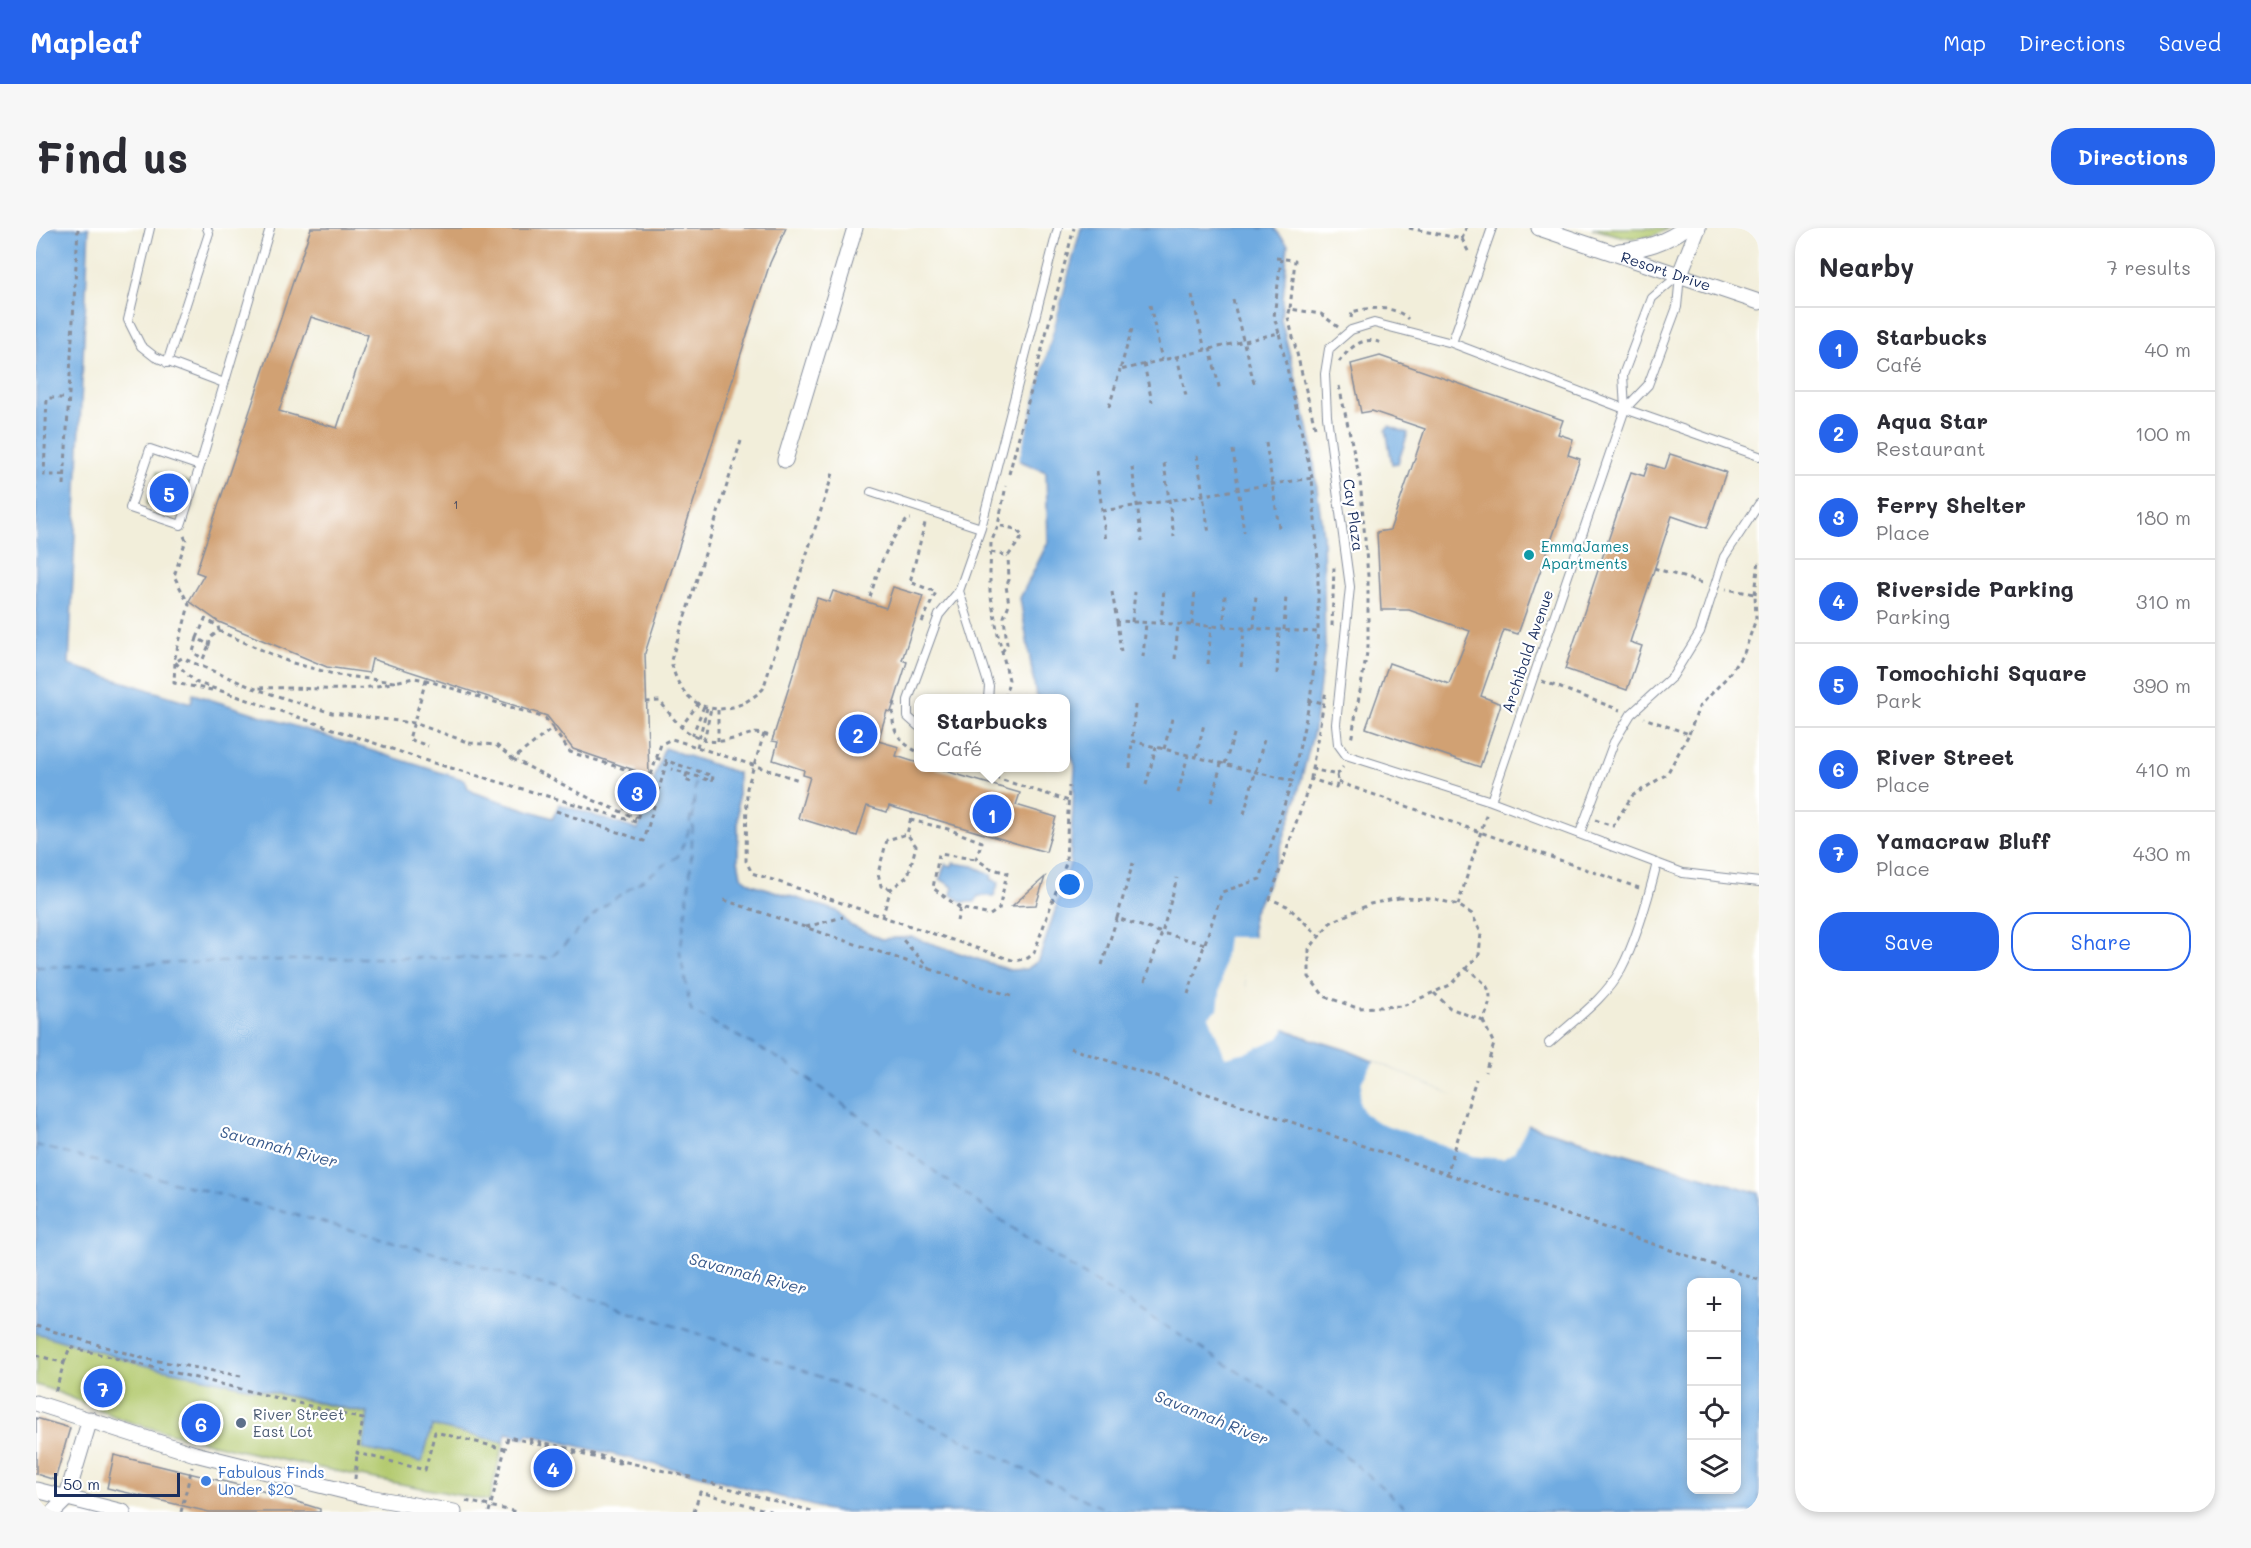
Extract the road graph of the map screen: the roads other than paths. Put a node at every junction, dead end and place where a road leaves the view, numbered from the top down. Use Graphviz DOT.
graph roads {
  1 [pos="150,228"];
  2 [pos="207,228"];
  3 [pos="270,228"];
  4 [pos="855,228"];
  5 [pos="863,228"];
  6 [pos="1058,228"];
  7 [pos="1492,228"];
  8 [pos="1539,228"];
  9 [pos="1685,228"];
  10 [pos="1698,228"];
  11 [pos="1610,251"];
  12 [pos="1680,274"];
  13 [pos="841,278"];
  14 [pos="1759,302"];
  15 [pos="1452,343"];
  16 [pos="167,363"];
  17 [pos="224,383"];
  18 [pos="1625,409"];
  19 [pos="1759,456"];
  20 [pos="785,460"];
  21 [pos="200,466"];
  22 [pos="870,492"];
  23 [pos="1759,504"];
  24 [pos="981,528"];
  25 [pos="959,591"];
  26 [pos="988,694"];
  27 [pos="914,722"];
  28 [pos="1491,801"];
  29 [pos="1580,833"];
  30 [pos="1657,863"];
  31 [pos="1759,882"];
  32 [pos="1549,1043"];
  33 [pos="36,1403"];
  34 [pos="90,1419"];
  35 [pos="36,1491"];
  36 [pos="66,1499"];
  37 [pos="367,1505"];
  38 [pos="53,1512"];
  39 [pos="123,1512"];
  40 [pos="454,1512"];
  1 -- 16 [label="lane"];
  2 -- 16 [label="lane"];
  3 -- 17 [label="lane"];
  4 -- 13 [label="street"];
  5 -- 13 [label="street"];
  6 -- 24 [label="lane"];
  7 -- 15 [label="lane"];
  8 -- 11 [label="street, Resort Drive"];
  9 -- 11 [label="street"];
  10 -- 12 [label="street"];
  11 -- 12 [label="street, Resort Drive"];
  12 -- 14 [label="street, Resort Drive"];
  12 -- 18 [label="lane, Archibald Avenue"];
  12 -- 18 [label="lane, Archibald Avenue"];
  13 -- 20 [label="street"];
  15 -- 18 [label="lane"];
  15 -- 28 [label="lane, Cay Plaza"];
  16 -- 17 [label="lane"];
  17 -- 21 [label="lane"];
  18 -- 19 [label="lane"];
  18 -- 28 [label="lane, Archibald Avenue"];
  21 -- 21 [label="lane"];
  22 -- 24 [label="lane"];
  23 -- 29 [label="lane"];
  24 -- 25 [label="lane"];
  25 -- 26 [label="lane"];
  25 -- 27 [label="lane"];
  28 -- 29 [label="lane, Cay Plaza"];
  29 -- 30 [label="lane, Cay Plaza"];
  30 -- 31 [label="lane, Cay Plaza"];
  30 -- 32 [label="lane"];
  33 -- 34 [label="street"];
  34 -- 36 [label="street"];
  34 -- 37 [label="street"];
  35 -- 36 [label="street"];
  36 -- 38 [label="street"];
  36 -- 39 [label="street"];
  37 -- 40 [label="street"];
}
